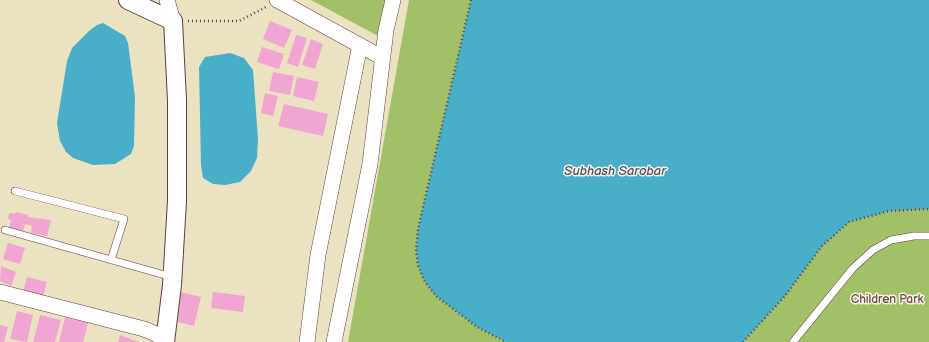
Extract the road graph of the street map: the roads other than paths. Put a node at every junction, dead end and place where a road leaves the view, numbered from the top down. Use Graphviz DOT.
graph roads {
  1 [pos="128,0"];
  2 [pos="167,0"];
  3 [pos="393,0"];
  4 [pos="277,1"];
  5 [pos="173,21"];
  6 [pos="360,45"];
  7 [pos="383,58"];
  8 [pos="15,191"];
  9 [pos="5,230"];
  10 [pos="929,236"];
  11 [pos="111,260"];
  12 [pos="172,277"];
  13 [pos="0,292"];
  14 [pos="165,342"];
  15 [pos="307,342"];
  16 [pos="334,342"];
  17 [pos="793,342"];
  1 -- 5 [label="street"];
  2 -- 5 [label="street"];
  3 -- 7 [label="street"];
  4 -- 6 [label="street"];
  5 -- 12 [label="street"];
  6 -- 7 [label="street"];
  6 -- 15 [label="street"];
  7 -- 16 [label="street"];
  8 -- 11 [label="lane"];
  9 -- 11 [label="lane"];
  10 -- 17 [label="lane"];
  11 -- 12 [label="lane"];
  12 -- 14 [label="street"];
  13 -- 14 [label="street"];
}
